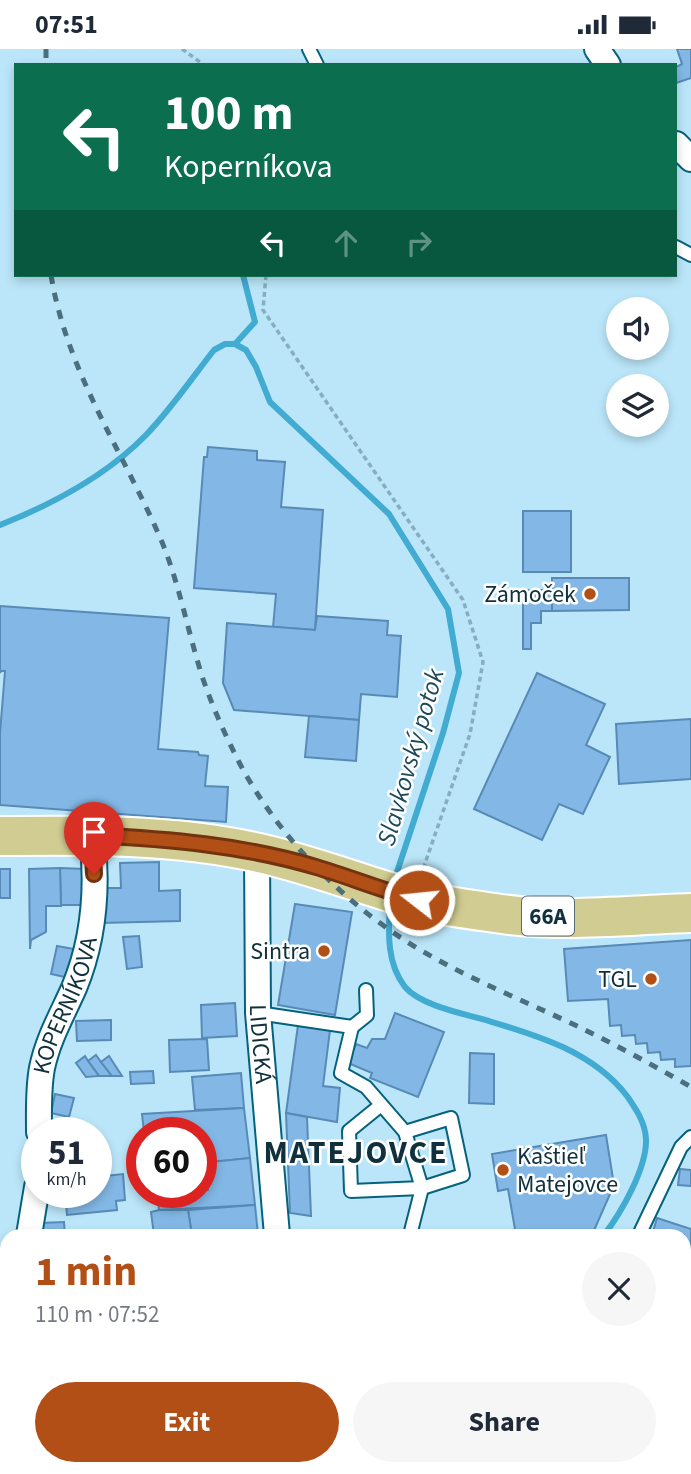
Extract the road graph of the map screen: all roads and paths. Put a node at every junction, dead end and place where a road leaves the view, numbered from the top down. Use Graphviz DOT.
graph roads {
  1 [pos="182,49"];
  2 [pos="201,63"];
  3 [pos="677,145"];
  4 [pos="691,159"];
  5 [pos="265,277"];
  6 [pos="92,835"];
  7 [pos="0,836"];
  8 [pos="257,852"];
  9 [pos="413,887"];
  10 [pos="691,913"];
  11 [pos="366,990"];
  12 [pos="258,1013"];
  13 [pos="352,1027"];
  14 [pos="381,1105"];
  15 [pos="39,1117"];
  16 [pos="404,1132"];
  17 [pos="691,1137"];
  18 [pos="422,1188"];
  19 [pos="34,1208"];
  20 [pos="30,1229"];
  21 [pos="276,1229"];
  22 [pos="412,1229"];
  23 [pos="642,1229"];
  1 -- 2 [label="path"];
  3 -- 4 [label="street"];
  5 -- 9 [label="path"];
  6 -- 7 [label="main road, 66A"];
  6 -- 8 [label="main road, 66A"];
  6 -- 15 [label="street, KOPERNÍKOVA"];
  8 -- 9 [label="main road, 66A"];
  8 -- 12 [label="street, LIDICKÁ"];
  9 -- 10 [label="main road, 66A"];
  11 -- 13 [label="lane"];
  12 -- 13 [label="lane"];
  12 -- 21 [label="street, LIDICKÁ"];
  13 -- 14 [label="lane"];
  14 -- 16 [label="lane"];
  14 -- 18 [label="lane"];
  16 -- 18 [label="lane"];
  16 -- 18 [label="lane"];
  17 -- 23 [label="lane"];
  18 -- 22 [label="lane"];
  19 -- 20 [label="street"];
}
